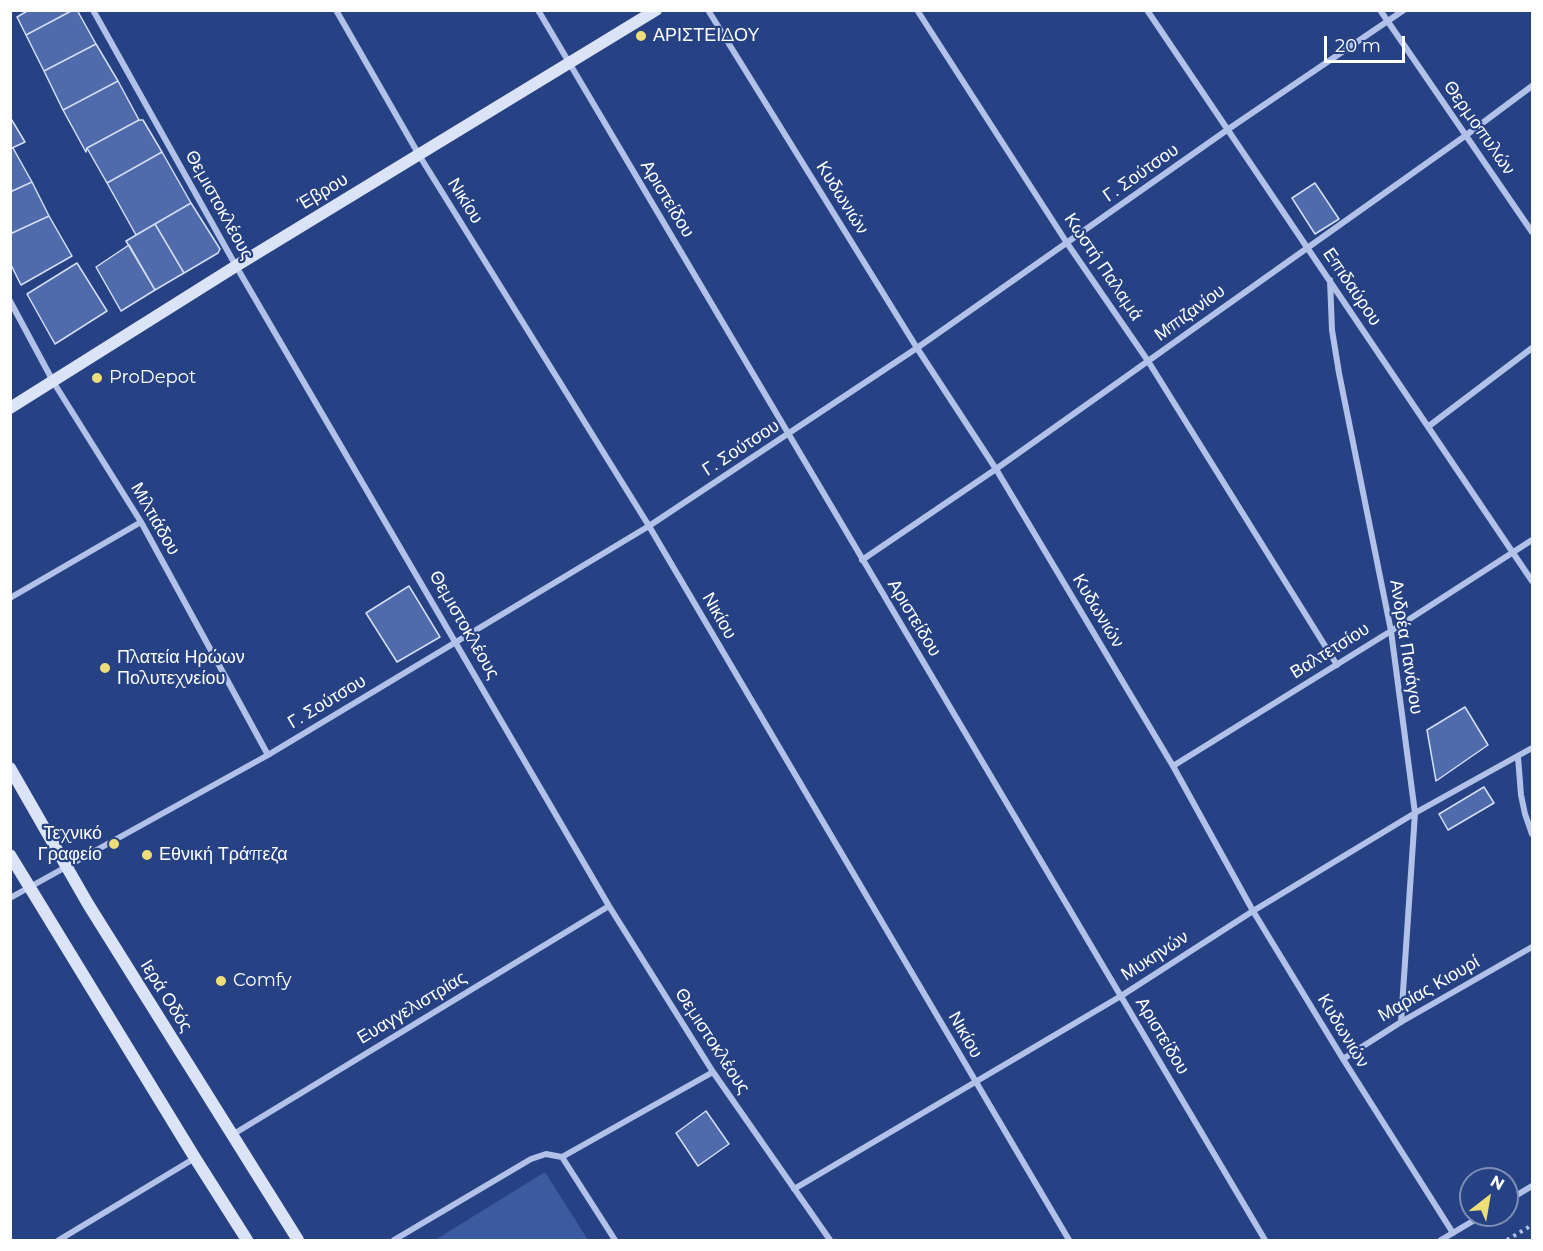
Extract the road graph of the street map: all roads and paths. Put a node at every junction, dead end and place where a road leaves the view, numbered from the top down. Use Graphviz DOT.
graph roads {
  1 [pos="93,10"];
  2 [pos="336,10"];
  3 [pos="538,10"];
  4 [pos="656,10"];
  5 [pos="708,10"];
  6 [pos="917,10"];
  7 [pos="1159,10"];
  8 [pos="1380,10"];
  9 [pos="1404,10"];
  10 [pos="1149,13"];
  11 [pos="1388,22"];
  12 [pos="569,63"];
  13 [pos="1533,86"];
  14 [pos="1227,130"];
  15 [pos="1466,136"];
  16 [pos="418,155"];
  17 [pos="1533,232"];
  18 [pos="1067,243"];
  19 [pos="1307,247"];
  20 [pos="236,266"];
  21 [pos="1330,280"];
  22 [pos="10,301"];
  23 [pos="917,348"];
  24 [pos="1533,348"];
  25 [pos="1148,361"];
  26 [pos="54,382"];
  27 [pos="10,408"];
  28 [pos="1429,426"];
  29 [pos="789,435"];
  30 [pos="996,469"];
  31 [pos="141,522"];
  32 [pos="649,526"];
  33 [pos="1533,540"];
  34 [pos="1514,552"];
  35 [pos="862,560"];
  36 [pos="1533,581"];
  37 [pos="10,598"];
  38 [pos="1391,631"];
  39 [pos="457,643"];
  40 [pos="1338,665"];
  41 [pos="1533,748"];
  42 [pos="268,755"];
  43 [pos="1518,757"];
  44 [pos="1173,766"];
  45 [pos="10,768"];
  46 [pos="1415,813"];
  47 [pos="1533,834"];
  48 [pos="10,855"];
  49 [pos="66,866"];
  50 [pos="29,887"];
  51 [pos="10,898"];
  52 [pos="609,906"];
  53 [pos="1253,911"];
  54 [pos="1533,947"];
  55 [pos="1121,996"];
  56 [pos="1401,1022"];
  57 [pos="1342,1059"];
  58 [pos="713,1072"];
  59 [pos="975,1082"];
  60 [pos="231,1136"];
  61 [pos="562,1157"];
  62 [pos="195,1158"];
  63 [pos="1533,1186"];
  64 [pos="794,1188"];
  65 [pos="1519,1194"];
  66 [pos="1533,1226"];
  67 [pos="1463,1227"];
  68 [pos="1453,1233"];
  69 [pos="59,1240"];
  70 [pos="247,1240"];
  71 [pos="298,1240"];
  72 [pos="394,1240"];
  73 [pos="615,1240"];
  74 [pos="830,1240"];
  75 [pos="1069,1240"];
  76 [pos="1265,1240"];
  77 [pos="1441,1240"];
  78 [pos="1507,1240"];
  1 -- 20 [label="street, Θεμιστοκλέους"];
  2 -- 16 [label="street, Νικίου"];
  3 -- 12 [label="street, Αριστείδου"];
  4 -- 12 [label="main road, Έβρου"];
  5 -- 23 [label="street, Κυδωνιών"];
  6 -- 18 [label="street, Κωστή Παλαμά"];
  7 -- 10 [label="street"];
  8 -- 11 [label="street, Θερμοπυλών"];
  9 -- 11 [label="street, Γ. Σούτσου"];
  10 -- 14 [label="street, Επιδαύρου"];
  11 -- 14 [label="street, Γ. Σούτσου"];
  11 -- 15 [label="street, Θερμοπυλών"];
  12 -- 16 [label="main road, Έβρου"];
  12 -- 29 [label="street, Αριστείδου"];
  13 -- 15 [label="street, Μπιζανίου"];
  14 -- 18 [label="street, Γ. Σούτσου"];
  14 -- 19 [label="street, Επιδαύρου"];
  15 -- 17 [label="street, Θερμοπυλών"];
  15 -- 19 [label="street, Μπιζανίου"];
  16 -- 20 [label="main road, Έβρου"];
  16 -- 32 [label="street, Νικίου"];
  18 -- 23 [label="street, Γ. Σούτσου"];
  18 -- 25 [label="street, Κωστή Παλαμά"];
  19 -- 21 [label="street, Επιδαύρου"];
  19 -- 25 [label="street, Μπιζανίου"];
  20 -- 26 [label="main road, Έβρου"];
  20 -- 39 [label="street, Θεμιστοκλέους"];
  21 -- 28 [label="street, Επιδαύρου"];
  21 -- 38 [label="street, Ανδρέα Πανάγου"];
  22 -- 26 [label="street, Μιλτιάδου"];
  23 -- 29 [label="street, Γ. Σούτσου"];
  23 -- 30 [label="street, Κυδωνιών"];
  24 -- 28 [label="street"];
  25 -- 30 [label="street, Μπιζανίου"];
  25 -- 40 [label="street, Κωστή Παλαμά"];
  26 -- 27 [label="main road, Έβρου"];
  26 -- 31 [label="street, Μιλτιάδου"];
  28 -- 34 [label="street, Επιδαύρου"];
  29 -- 32 [label="street, Γ. Σούτσου"];
  29 -- 35 [label="street, Αριστείδου"];
  30 -- 35 [label="street, Μπιζανίου"];
  30 -- 44 [label="street, Κυδωνιών"];
  31 -- 37 [label="street"];
  31 -- 42 [label="street, Μιλτιάδου"];
  32 -- 39 [label="street, Γ. Σούτσου"];
  32 -- 59 [label="street, Νικίου"];
  33 -- 34 [label="street, Βαλτετσίου"];
  34 -- 36 [label="street, Επιδαύρου"];
  34 -- 38 [label="street, Βαλτετσίου"];
  35 -- 55 [label="street, Αριστείδου"];
  38 -- 40 [label="street, Βαλτετσίου"];
  38 -- 46 [label="street, Ανδρέα Πανάγου"];
  39 -- 42 [label="street, Γ. Σούτσου"];
  39 -- 52 [label="street, Θεμιστοκλέους"];
  40 -- 44 [label="street, Βαλτετσίου"];
  41 -- 43 [label="street, Μυκηνών"];
  42 -- 49 [label="street, Γ. Σούτσου"];
  43 -- 46 [label="street, Μυκηνών"];
  43 -- 47 [label="street"];
  44 -- 53 [label="street, Κυδωνιών"];
  45 -- 49 [label="main road, Ιερά Οδός"];
  46 -- 53 [label="street, Μυκηνών"];
  46 -- 56 [label="street, Ανδρέα Πανάγου"];
  48 -- 50 [label="main road"];
  49 -- 50 [label="street, Γ. Σούτσου"];
  49 -- 60 [label="main road, Ιερά Οδός"];
  50 -- 51 [label="street, Γ. Σούτσου"];
  50 -- 62 [label="main road"];
  52 -- 58 [label="street, Θεμιστοκλέους"];
  52 -- 60 [label="street, Ευαγγελιστρίας"];
  53 -- 55 [label="street, Μυκηνών"];
  53 -- 57 [label="street, Κυδωνιών"];
  54 -- 56 [label="street, Μαρίας Κιουρί"];
  55 -- 59 [label="street, Μυκηνών"];
  55 -- 76 [label="street, Αριστείδου"];
  56 -- 57 [label="street, Μαρίας Κιουρί"];
  57 -- 68 [label="street, Κυδωνιών"];
  58 -- 61 [label="street"];
  58 -- 64 [label="street, Θεμιστοκλέους"];
  59 -- 64 [label="street, Μυκηνών"];
  59 -- 75 [label="street, Νικίου"];
  60 -- 71 [label="main road, Ιερά Οδός"];
  61 -- 72 [label="street"];
  61 -- 73 [label="street"];
  62 -- 69 [label="street"];
  62 -- 70 [label="main road"];
  63 -- 65 [label="street"];
  64 -- 74 [label="street, Θεμιστοκλέους"];
  66 -- 78 [label="path"];
  67 -- 68 [label="street"];
  68 -- 77 [label="street"];
}
